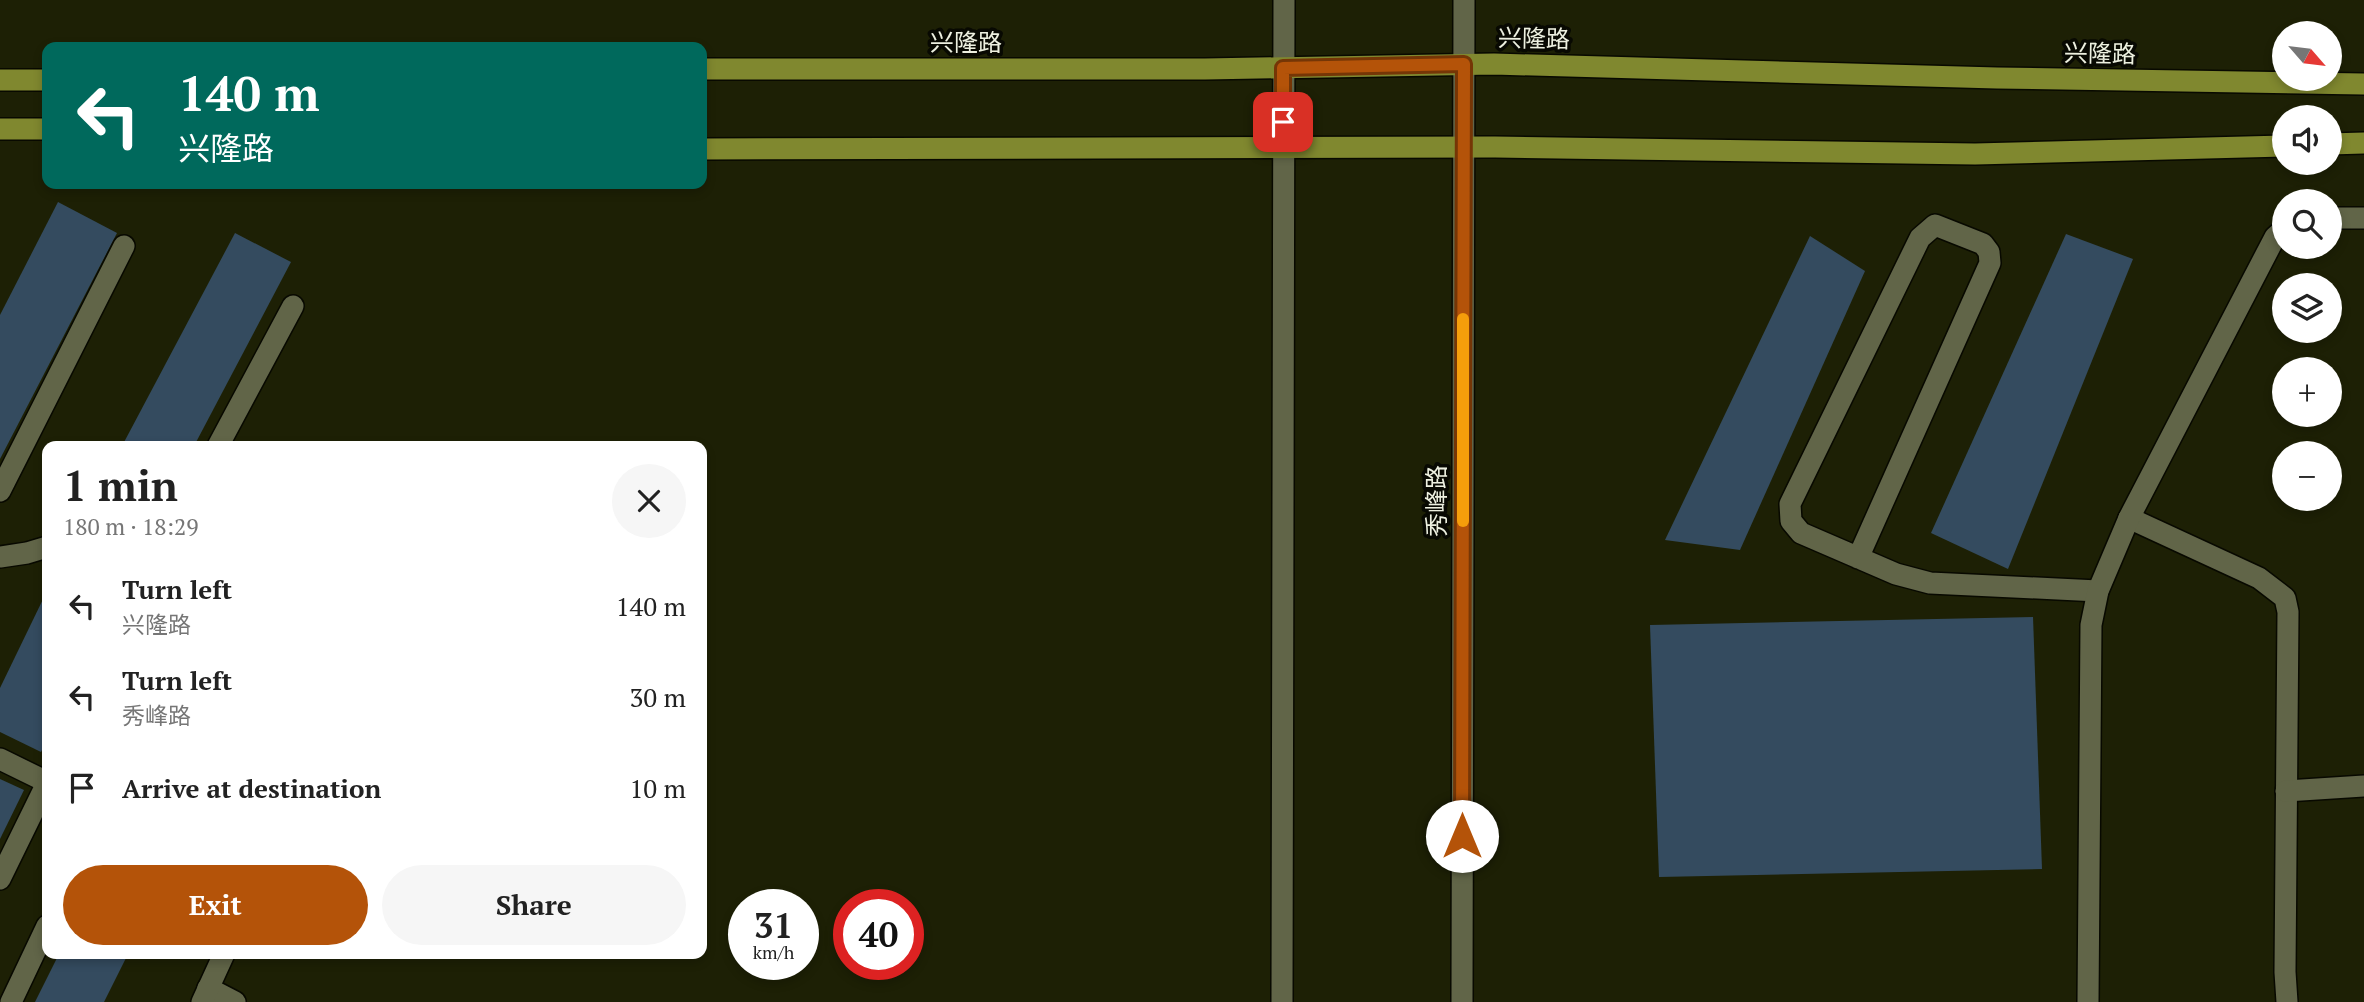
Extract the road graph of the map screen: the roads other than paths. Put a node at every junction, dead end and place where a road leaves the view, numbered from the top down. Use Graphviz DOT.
graph roads {
  1 [pos="1284,0"];
  2 [pos="1464,0"];
  3 [pos="1464,64"];
  4 [pos="1283,68"];
  5 [pos="707,69"];
  6 [pos="0,80"];
  7 [pos="42,80"];
  8 [pos="2364,84"];
  9 [pos="0,129"];
  10 [pos="42,129"];
  11 [pos="2364,143"];
  12 [pos="2342,144"];
  13 [pos="2272,146"];
  14 [pos="1464,147"];
  15 [pos="1283,148"];
  16 [pos="707,149"];
  17 [pos="2342,218"];
  18 [pos="2364,218"];
  19 [pos="2272,241"];
  20 [pos="124,246"];
  21 [pos="293,306"];
  22 [pos="221,441"];
  23 [pos="0,491"];
  24 [pos="2129,518"];
  25 [pos="42,548"];
  26 [pos="0,557"];
  27 [pos="1858,558"];
  28 [pos="2098,591"];
  29 [pos="0,759"];
  30 [pos="42,780"];
  31 [pos="2364,786"];
  32 [pos="2286,791"];
  33 [pos="42,793"];
  34 [pos="0,879"];
  35 [pos="42,937"];
  36 [pos="222,959"];
  37 [pos="205,995"];
  38 [pos="11,1002"];
  39 [pos="235,1002"];
  40 [pos="1283,1002"];
  41 [pos="1462,1002"];
  42 [pos="2088,1002"];
  43 [pos="2287,1002"];
  1 -- 4 [label="street"];
  2 -- 3 [label="street, 秀峰路"];
  3 -- 4 [label="main road, 兴隆路"];
  3 -- 8 [label="main road, 兴隆路"];
  3 -- 14 [label="street, 秀峰路"];
  4 -- 5 [label="main road, 兴隆路"];
  4 -- 15 [label="street"];
  6 -- 7 [label="main road"];
  9 -- 10 [label="main road"];
  11 -- 12 [label="main road"];
  13 -- 14 [label="main road"];
  14 -- 15 [label="main road"];
  14 -- 41 [label="street, 秀峰路"];
  15 -- 16 [label="main road"];
  15 -- 40 [label="street"];
  17 -- 18 [label="street"];
  19 -- 24 [label="street"];
  20 -- 23 [label="street"];
  21 -- 22 [label="street"];
  24 -- 28 [label="street"];
  24 -- 32 [label="street"];
  25 -- 26 [label="street"];
  27 -- 27 [label="street"];
  27 -- 28 [label="street"];
  28 -- 42 [label="street"];
  29 -- 30 [label="street"];
  31 -- 32 [label="street"];
  32 -- 43 [label="street"];
  33 -- 34 [label="street"];
  35 -- 38 [label="street"];
  36 -- 37 [label="street"];
  37 -- 39 [label="street"];
}
